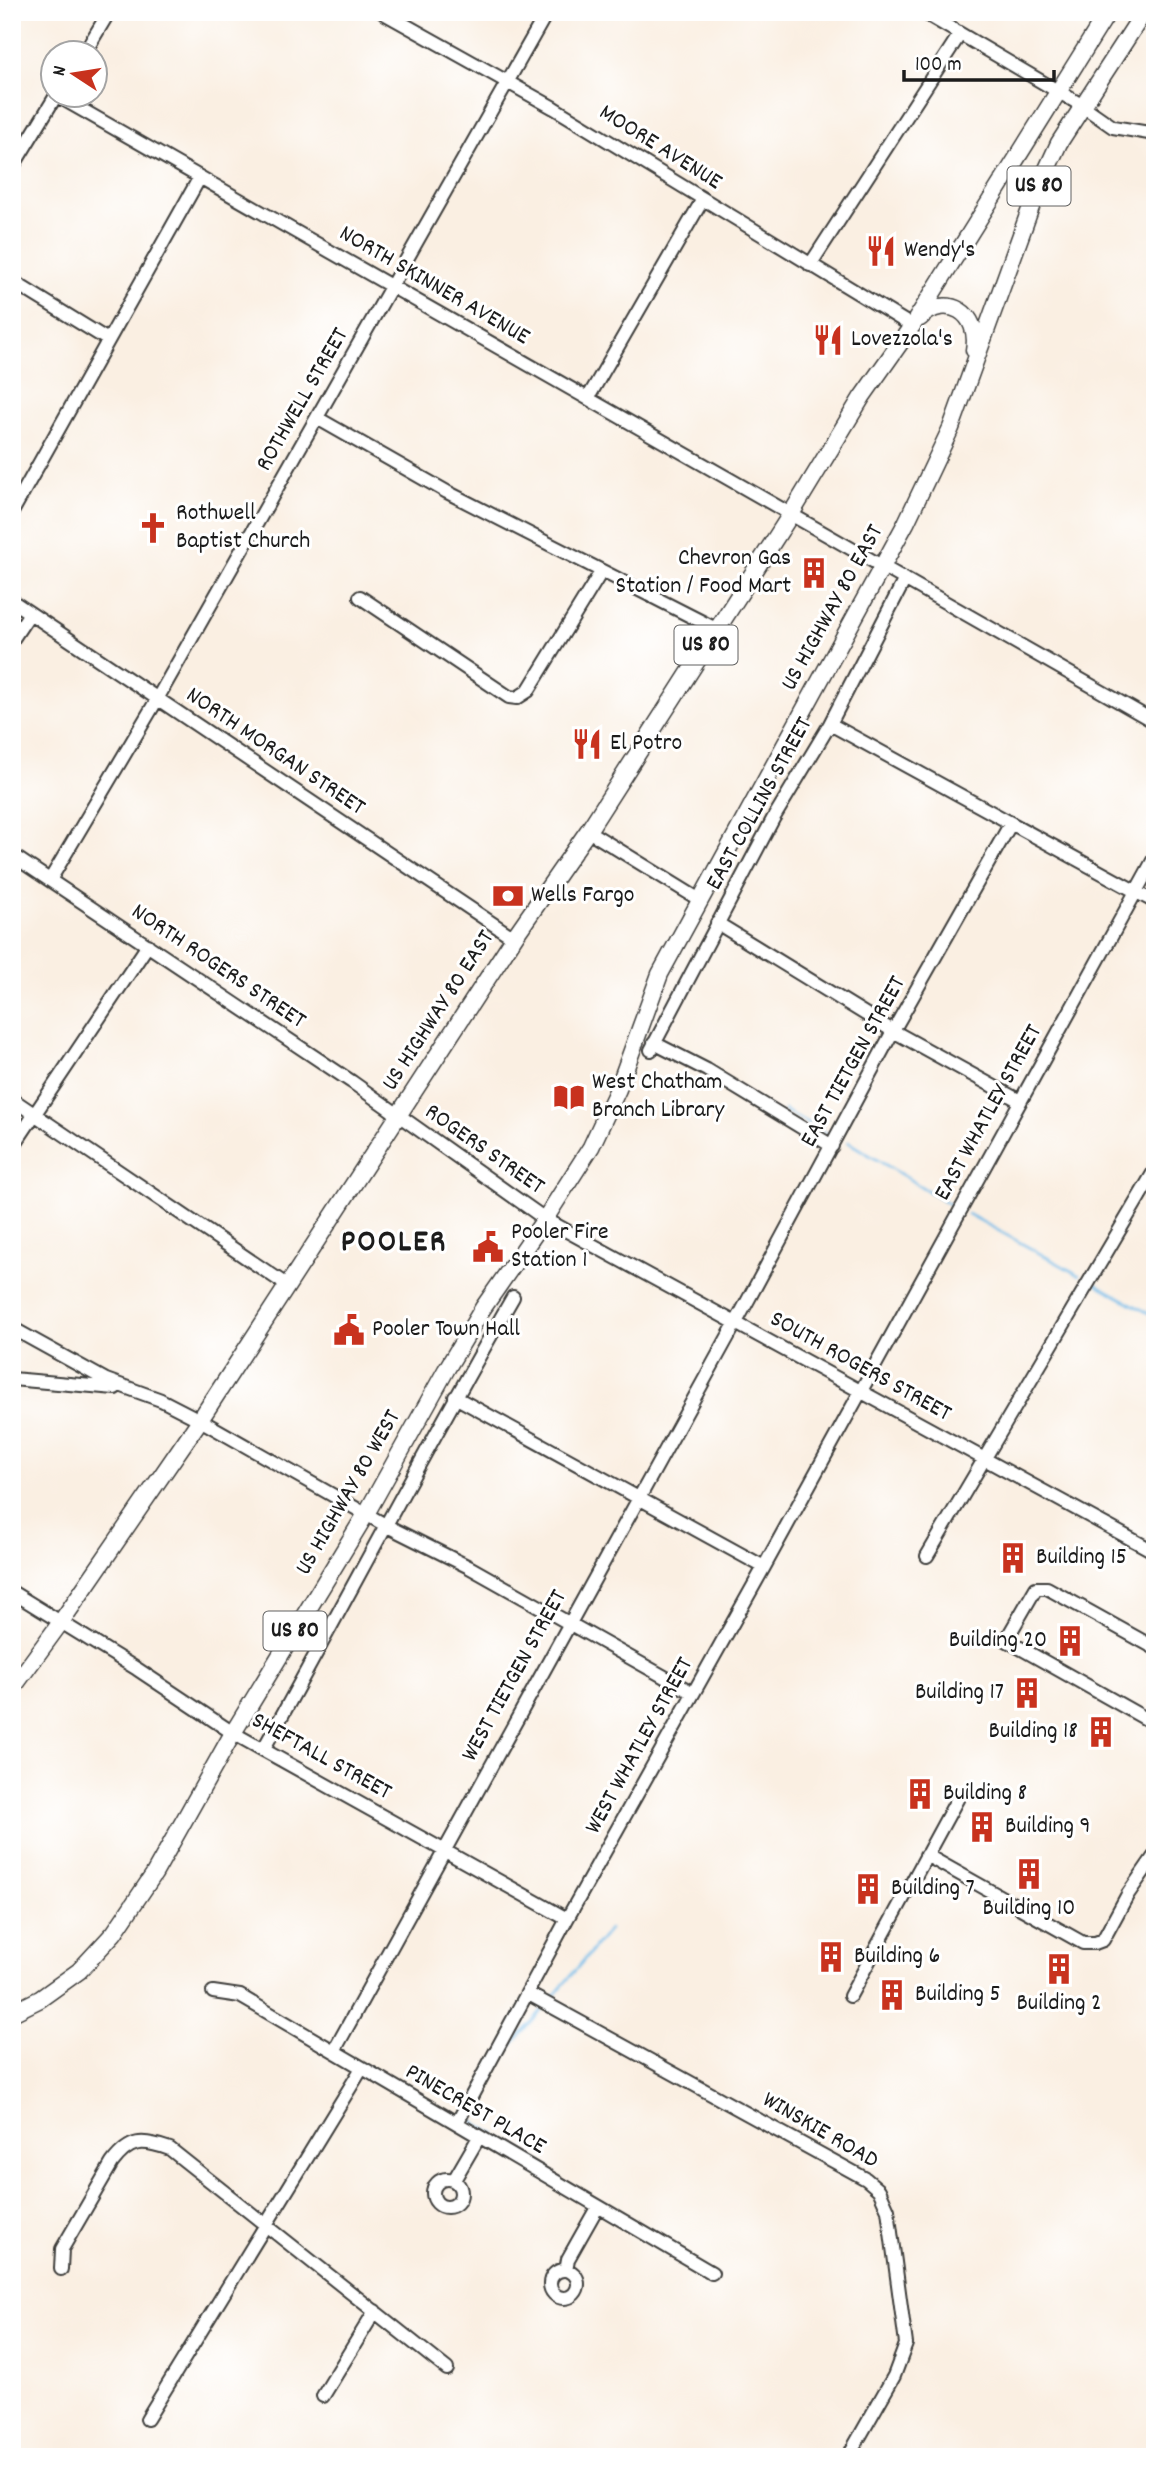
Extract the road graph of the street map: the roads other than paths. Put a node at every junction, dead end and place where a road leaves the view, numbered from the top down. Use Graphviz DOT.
graph roads {
  1 [pos="109,12"];
  2 [pos="382,12"];
  3 [pos="547,12"];
  4 [pos="923,12"];
  5 [pos="1108,12"];
  6 [pos="1144,12"];
  7 [pos="960,34"];
  8 [pos="93,38"];
  9 [pos="509,82"];
  10 [pos="1058,93"];
  11 [pos="1083,106"];
  12 [pos="48,108"];
  13 [pos="79,108"];
  14 [pos="1155,134"];
  15 [pos="14,162"];
  16 [pos="200,177"];
  17 [pos="703,199"];
  18 [pos="810,265"];
  19 [pos="12,281"];
  20 [pos="391,287"];
  21 [pos="912,326"];
  22 [pos="108,340"];
  23 [pos="969,377"];
  24 [pos="588,398"];
  25 [pos="317,418"];
  26 [pos="12,512"];
  27 [pos="790,514"];
  28 [pos="883,565"];
  29 [pos="601,572"];
  30 [pos="905,579"];
  31 [pos="360,597"];
  32 [pos="12,601"];
  33 [pos="30,613"];
  34 [pos="716,629"];
  35 [pos="12,640"];
  36 [pos="157,699"];
  37 [pos="1155,722"];
  38 [pos="830,724"];
  39 [pos="1011,823"];
  40 [pos="588,831"];
  41 [pos="12,855"];
  42 [pos="1155,857"];
  43 [pos="50,880"];
  44 [pos="1136,891"];
  45 [pos="700,900"];
  46 [pos="1155,902"];
  47 [pos="717,923"];
  48 [pos="514,938"];
  49 [pos="148,945"];
  50 [pos="893,1031"];
  51 [pos="12,1099"];
  52 [pos="1020,1101"];
  53 [pos="34,1114"];
  54 [pos="399,1116"];
  55 [pos="832,1146"];
  56 [pos="12,1148"];
  57 [pos="1155,1170"];
  58 [pos="545,1219"];
  59 [pos="288,1286"];
  60 [pos="513,1297"];
  61 [pos="736,1322"];
  62 [pos="12,1328"];
  63 [pos="12,1379"];
  64 [pos="860,1390"];
  65 [pos="136,1392"];
  66 [pos="455,1397"];
  67 [pos="200,1420"];
  68 [pos="983,1458"];
  69 [pos="638,1497"];
  70 [pos="366,1514"];
  71 [pos="387,1526"];
  72 [pos="1155,1552"];
  73 [pos="927,1556"];
  74 [pos="764,1567"];
  75 [pos="12,1592"];
  76 [pos="61,1622"];
  77 [pos="568,1623"];
  78 [pos="1155,1648"];
  79 [pos="12,1689"];
  80 [pos="693,1693"];
  81 [pos="1155,1724"];
  82 [pos="233,1733"];
  83 [pos="263,1750"];
  84 [pos="960,1794"];
  85 [pos="444,1849"];
  86 [pos="1155,1855"];
  87 [pos="926,1856"];
  88 [pos="567,1919"];
  89 [pos="213,1992"];
  90 [pos="527,1993"];
  91 [pos="849,1996"];
  92 [pos="12,2013"];
  93 [pos="334,2051"];
  94 [pos="362,2068"];
  95 [pos="457,2123"];
  96 [pos="479,2137"];
  97 [pos="454,2180"];
  98 [pos="598,2206"];
  99 [pos="265,2227"];
  100 [pos="61,2269"];
  101 [pos="566,2270"];
  102 [pos="712,2273"];
  103 [pos="374,2311"];
  104 [pos="447,2369"];
  105 [pos="323,2396"];
  106 [pos="147,2419"];
  107 [pos="848,2457"];
  1 -- 8 [label="street"];
  2 -- 9 [label="street, MOORE AVENUE"];
  3 -- 9 [label="street, ROTHWELL STREET"];
  4 -- 7 [label="street"];
  5 -- 10 [label="main road, US HIGHWAY 80 EAST / US 80"];
  6 -- 11 [label="main road, US HIGHWAY 80 EAST / US 80"];
  7 -- 10 [label="street"];
  7 -- 18 [label="street"];
  9 -- 17 [label="street, MOORE AVENUE"];
  9 -- 20 [label="street, ROTHWELL STREET"];
  10 -- 11 [label="street"];
  10 -- 21 [label="main road, US HIGHWAY 80 EAST / US 80"];
  11 -- 14 [label="street"];
  11 -- 23 [label="main road, US HIGHWAY 80 EAST / US 80"];
  12 -- 15 [label="street"];
  13 -- 16 [label="street, NORTH SKINNER AVENUE"];
  16 -- 20 [label="street, NORTH SKINNER AVENUE"];
  16 -- 22 [label="street"];
  17 -- 18 [label="street, MOORE AVENUE"];
  17 -- 24 [label="street"];
  18 -- 21 [label="street, MOORE AVENUE"];
  19 -- 22 [label="street"];
  20 -- 24 [label="street, NORTH SKINNER AVENUE"];
  20 -- 25 [label="street, ROTHWELL STREET"];
  21 -- 23 [label="main road"];
  21 -- 27 [label="main road, US HIGHWAY 80 EAST / US 80"];
  22 -- 26 [label="street"];
  23 -- 28 [label="main road, US HIGHWAY 80 EAST / US 80"];
  24 -- 27 [label="street, NORTH SKINNER AVENUE"];
  25 -- 29 [label="street"];
  25 -- 36 [label="street, ROTHWELL STREET"];
  27 -- 28 [label="street, NORTH SKINNER AVENUE"];
  27 -- 34 [label="main road, US HIGHWAY 80 EAST / US 80"];
  28 -- 30 [label="street, NORTH SKINNER AVENUE"];
  28 -- 45 [label="main road, US HIGHWAY 80 EAST / US 80"];
  29 -- 31 [label="street"];
  29 -- 34 [label="street"];
  30 -- 37 [label="street, NORTH SKINNER AVENUE"];
  30 -- 38 [label="street, EAST COLLINS STREET"];
  32 -- 33 [label="street, NORTH MORGAN STREET"];
  33 -- 35 [label="street"];
  33 -- 36 [label="street, NORTH MORGAN STREET"];
  34 -- 40 [label="main road, US HIGHWAY 80 EAST / US 80"];
  36 -- 43 [label="street, ROTHWELL STREET"];
  36 -- 48 [label="street, NORTH MORGAN STREET"];
  38 -- 39 [label="street"];
  38 -- 47 [label="street, EAST COLLINS STREET"];
  39 -- 44 [label="street"];
  39 -- 50 [label="street, EAST TIETGEN STREET"];
  40 -- 45 [label="street"];
  40 -- 48 [label="main road, US HIGHWAY 80 EAST / US 80"];
  41 -- 43 [label="street, NORTH ROGERS STREET"];
  42 -- 44 [label="street, EAST WHATLEY STREET"];
  43 -- 49 [label="street, NORTH ROGERS STREET"];
  44 -- 46 [label="street"];
  44 -- 52 [label="street, EAST WHATLEY STREET"];
  45 -- 58 [label="main road, US HIGHWAY 80 EAST / US 80"];
  47 -- 50 [label="street"];
  47 -- 55 [label="street, EAST COLLINS STREET"];
  48 -- 54 [label="main road, US HIGHWAY 80 EAST / US 80"];
  49 -- 53 [label="street"];
  49 -- 54 [label="street, NORTH ROGERS STREET"];
  50 -- 52 [label="street"];
  50 -- 55 [label="street, EAST TIETGEN STREET"];
  51 -- 53 [label="street"];
  52 -- 64 [label="street, EAST WHATLEY STREET"];
  53 -- 56 [label="street"];
  53 -- 59 [label="street"];
  54 -- 58 [label="street, ROGERS STREET"];
  54 -- 59 [label="main road, US 80"];
  55 -- 61 [label="street, EAST TIETGEN STREET"];
  57 -- 68 [label="street"];
  58 -- 61 [label="street, SOUTH ROGERS STREET"];
  58 -- 70 [label="main road, US HIGHWAY 80 WEST / US 80"];
  59 -- 67 [label="main road, US 80"];
  60 -- 66 [label="street"];
  61 -- 64 [label="street, SOUTH ROGERS STREET"];
  61 -- 69 [label="street, WEST TIETGEN STREET"];
  62 -- 65 [label="street"];
  63 -- 65 [label="street"];
  64 -- 68 [label="street, SOUTH ROGERS STREET"];
  64 -- 74 [label="street, WEST WHATLEY STREET"];
  65 -- 67 [label="street"];
  66 -- 69 [label="street"];
  66 -- 71 [label="street"];
  67 -- 70 [label="street"];
  67 -- 76 [label="main road, US 80"];
  68 -- 72 [label="street, SOUTH ROGERS STREET"];
  68 -- 73 [label="street"];
  69 -- 74 [label="street"];
  69 -- 77 [label="street, WEST TIETGEN STREET"];
  70 -- 71 [label="street"];
  70 -- 82 [label="main road, US HIGHWAY 80 WEST / US 80"];
  71 -- 77 [label="street"];
  71 -- 83 [label="street"];
  74 -- 80 [label="street, WEST WHATLEY STREET"];
  75 -- 76 [label="street, SHEFTALL STREET"];
  76 -- 79 [label="main road, US 80"];
  76 -- 82 [label="street, SHEFTALL STREET"];
  77 -- 80 [label="street"];
  77 -- 85 [label="street, WEST TIETGEN STREET"];
  78 -- 81 [label="street"];
  80 -- 88 [label="street, WEST WHATLEY STREET"];
  82 -- 83 [label="street, SHEFTALL STREET"];
  82 -- 92 [label="main road, US HIGHWAY 80 WEST / US 80"];
  83 -- 85 [label="street, SHEFTALL STREET"];
  84 -- 87 [label="street"];
  85 -- 88 [label="street, SHEFTALL STREET"];
  85 -- 93 [label="street, WEST TIETGEN STREET"];
  86 -- 87 [label="street"];
  87 -- 91 [label="street"];
  88 -- 90 [label="street, WEST WHATLEY STREET"];
  89 -- 93 [label="street, PINECREST PLACE"];
  90 -- 95 [label="street, WEST WHATLEY STREET"];
  90 -- 107 [label="street, WINSKIE ROAD"];
  93 -- 94 [label="street, PINECREST PLACE"];
  94 -- 95 [label="street, PINECREST PLACE"];
  94 -- 99 [label="street"];
  95 -- 96 [label="street, PINECREST PLACE"];
  96 -- 97 [label="street"];
  96 -- 98 [label="street, PINECREST PLACE"];
  98 -- 101 [label="street"];
  98 -- 102 [label="street, PINECREST PLACE"];
  99 -- 100 [label="street"];
  99 -- 103 [label="street"];
  99 -- 106 [label="street"];
  103 -- 104 [label="street"];
  103 -- 105 [label="street"];
}
